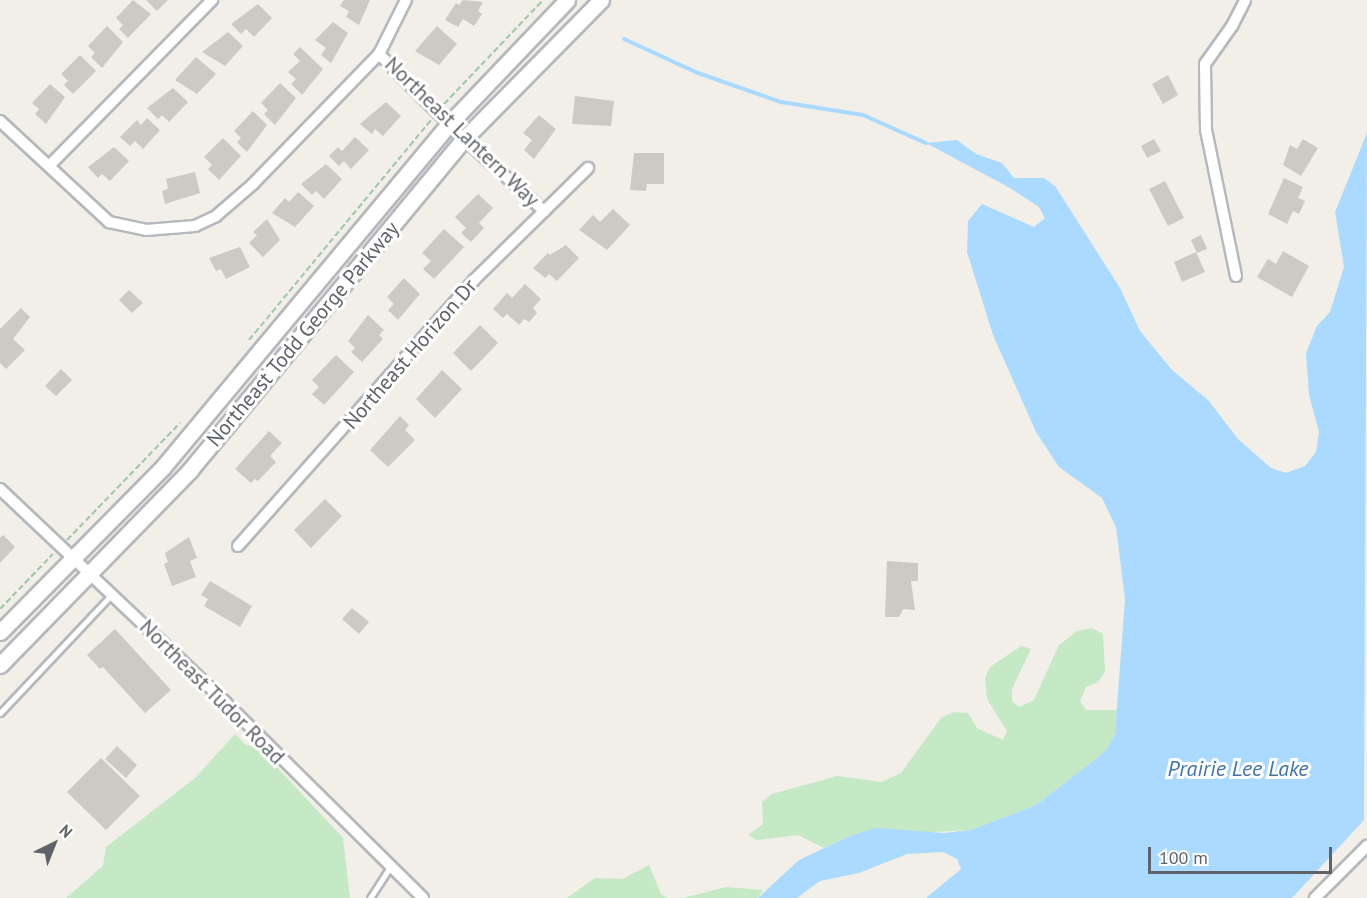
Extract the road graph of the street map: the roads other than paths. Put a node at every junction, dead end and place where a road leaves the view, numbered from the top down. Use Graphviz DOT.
graph roads {
  1 [pos="212,0"];
  2 [pos="406,0"];
  3 [pos="567,0"];
  4 [pos="601,0"];
  5 [pos="1245,0"];
  6 [pos="379,54"];
  7 [pos="0,121"];
  8 [pos="449,124"];
  9 [pos="464,139"];
  10 [pos="49,166"];
  11 [pos="588,168"];
  12 [pos="544,211"];
  13 [pos="1236,276"];
  14 [pos="1,492"];
  15 [pos="238,546"];
  16 [pos="74,558"];
  17 [pos="89,572"];
  18 [pos="112,594"];
  19 [pos="0,632"];
  20 [pos="0,665"];
  21 [pos="0,713"];
  22 [pos="1367,846"];
  23 [pos="390,867"];
  24 [pos="370,898"];
  25 [pos="423,898"];
  26 [pos="1315,898"];
  1 -- 10 [label="street"];
  2 -- 6 [label="street"];
  3 -- 8 [label="main road, Northeast Todd George Parkway"];
  4 -- 9 [label="main road, Northeast Todd George Parkway"];
  5 -- 13 [label="street"];
  6 -- 8 [label="street, Northeast Lantern Way"];
  6 -- 10 [label="street"];
  7 -- 10 [label="street"];
  8 -- 9 [label="street, Northeast Lantern Way"];
  8 -- 16 [label="main road, Northeast Todd George Parkway"];
  9 -- 12 [label="street, Northeast Lantern Way"];
  9 -- 17 [label="main road, Northeast Todd George Parkway"];
  11 -- 12 [label="street, Northeast Horizon Dr"];
  12 -- 15 [label="street, Northeast Horizon Dr"];
  14 -- 16 [label="street, Northeast Tudor Road"];
  16 -- 17 [label="street, Northeast Tudor Road"];
  16 -- 19 [label="main road, Northeast Todd George Parkway"];
  17 -- 18 [label="street, Northeast Tudor Road"];
  17 -- 20 [label="main road, Northeast Todd George Parkway"];
  18 -- 21 [label="lane"];
  18 -- 23 [label="street, Northeast Tudor Road"];
  22 -- 26 [label="street"];
  23 -- 24 [label="lane"];
  23 -- 25 [label="street, Northeast Tudor Road"];
}
